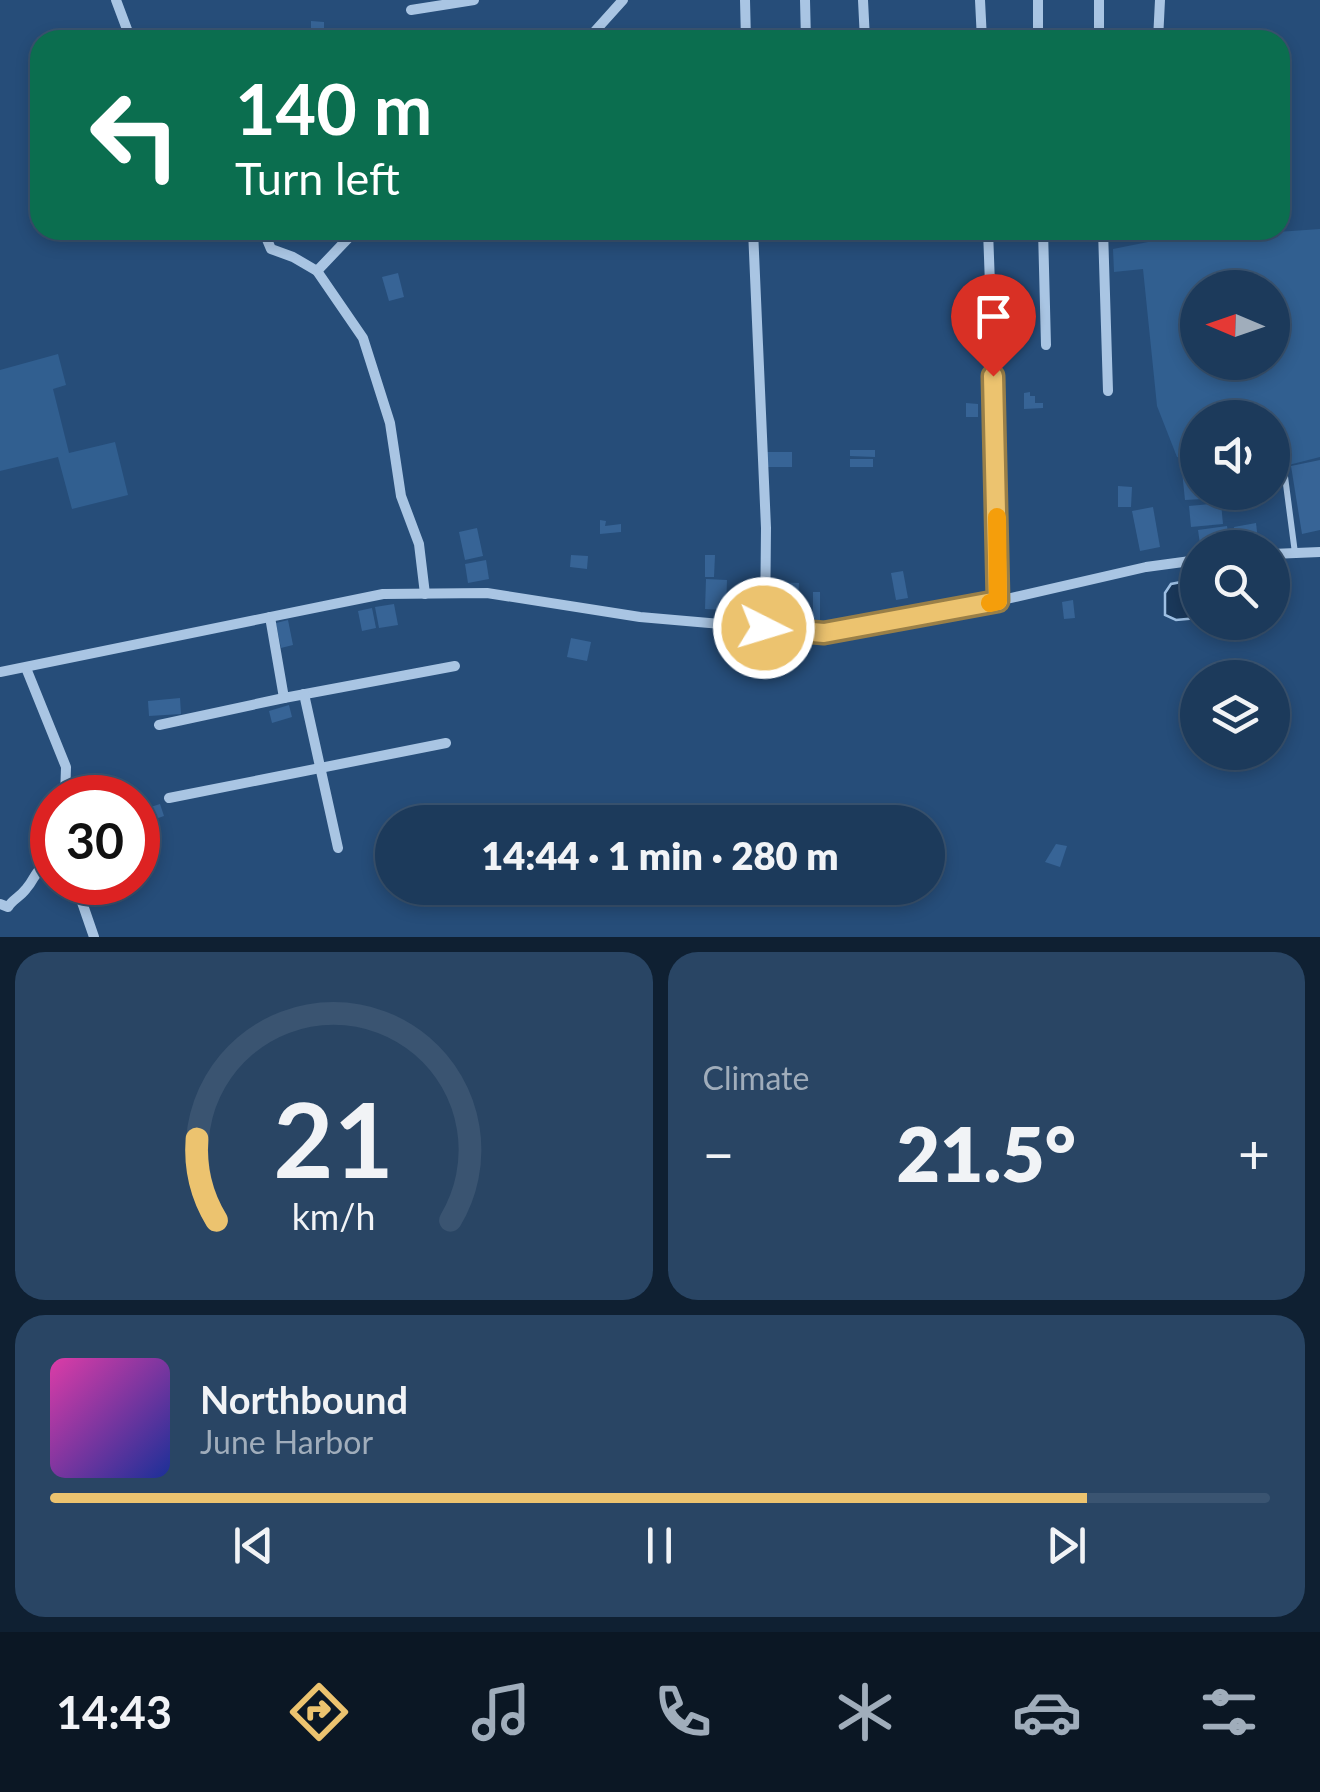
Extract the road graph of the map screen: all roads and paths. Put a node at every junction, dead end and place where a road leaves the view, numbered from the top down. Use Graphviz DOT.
graph roads {
  1 [pos="116,0"];
  2 [pos="474,0"];
  3 [pos="623,0"];
  4 [pos="745,0"];
  5 [pos="805,0"];
  6 [pos="863,0"];
  7 [pos="980,0"];
  8 [pos="1038,0"];
  9 [pos="1098,0"];
  10 [pos="1160,0"];
  11 [pos="411,10"];
  12 [pos="128,30"];
  13 [pos="596,30"];
  14 [pos="746,30"];
  15 [pos="806,30"];
  16 [pos="864,30"];
  17 [pos="982,30"];
  18 [pos="1038,30"];
  19 [pos="1099,30"];
  20 [pos="1158,30"];
  21 [pos="267,240"];
  22 [pos="346,240"];
  23 [pos="753,240"];
  24 [pos="988,240"];
  25 [pos="1043,240"];
  26 [pos="1103,240"];
  27 [pos="317,271"];
  28 [pos="1046,345"];
  29 [pos="1108,391"];
  30 [pos="1289,510"];
  31 [pos="1320,552"];
  32 [pos="1290,553"];
  33 [pos="1295,553"];
  34 [pos="1180,562"];
  35 [pos="425,594"];
  36 [pos="998,601"];
  37 [pos="270,617"];
  38 [pos="764,628"];
  39 [pos="454,666"];
  40 [pos="26,668"];
  41 [pos="0,672"];
  42 [pos="304,694"];
  43 [pos="284,698"];
  44 [pos="159,724"];
  45 [pos="446,743"];
  46 [pos="320,768"];
  47 [pos="66,775"];
  48 [pos="169,798"];
  49 [pos="338,848"];
  50 [pos="30,883"];
  51 [pos="0,904"];
  52 [pos="82,905"];
  53 [pos="94,937"];
  1 -- 12 [label="street"];
  2 -- 11 [label="street"];
  3 -- 13 [label="street"];
  4 -- 14 [label="street"];
  5 -- 15 [label="street"];
  6 -- 16 [label="street"];
  7 -- 17 [label="street"];
  8 -- 18 [label="street"];
  9 -- 19 [label="street"];
  10 -- 20 [label="street"];
  21 -- 27 [label="street"];
  22 -- 27 [label="street"];
  23 -- 38 [label="street"];
  24 -- 36 [label="street"];
  25 -- 28 [label="street"];
  26 -- 29 [label="street"];
  27 -- 35 [label="street"];
  30 -- 33 [label="lane"];
  31 -- 33 [label="street"];
  32 -- 33 [label="street"];
  34 -- 36 [label="street"];
  35 -- 37 [label="street"];
  35 -- 38 [label="street"];
  36 -- 38 [label="street"];
  37 -- 40 [label="street"];
  37 -- 43 [label="street"];
  39 -- 42 [label="street"];
  40 -- 41 [label="street"];
  40 -- 47 [label="street"];
  42 -- 43 [label="street"];
  42 -- 46 [label="street"];
  43 -- 44 [label="street"];
  45 -- 46 [label="street"];
  46 -- 48 [label="street"];
  46 -- 49 [label="street"];
  50 -- 51 [label="street"];
  52 -- 53 [label="street"];
}
